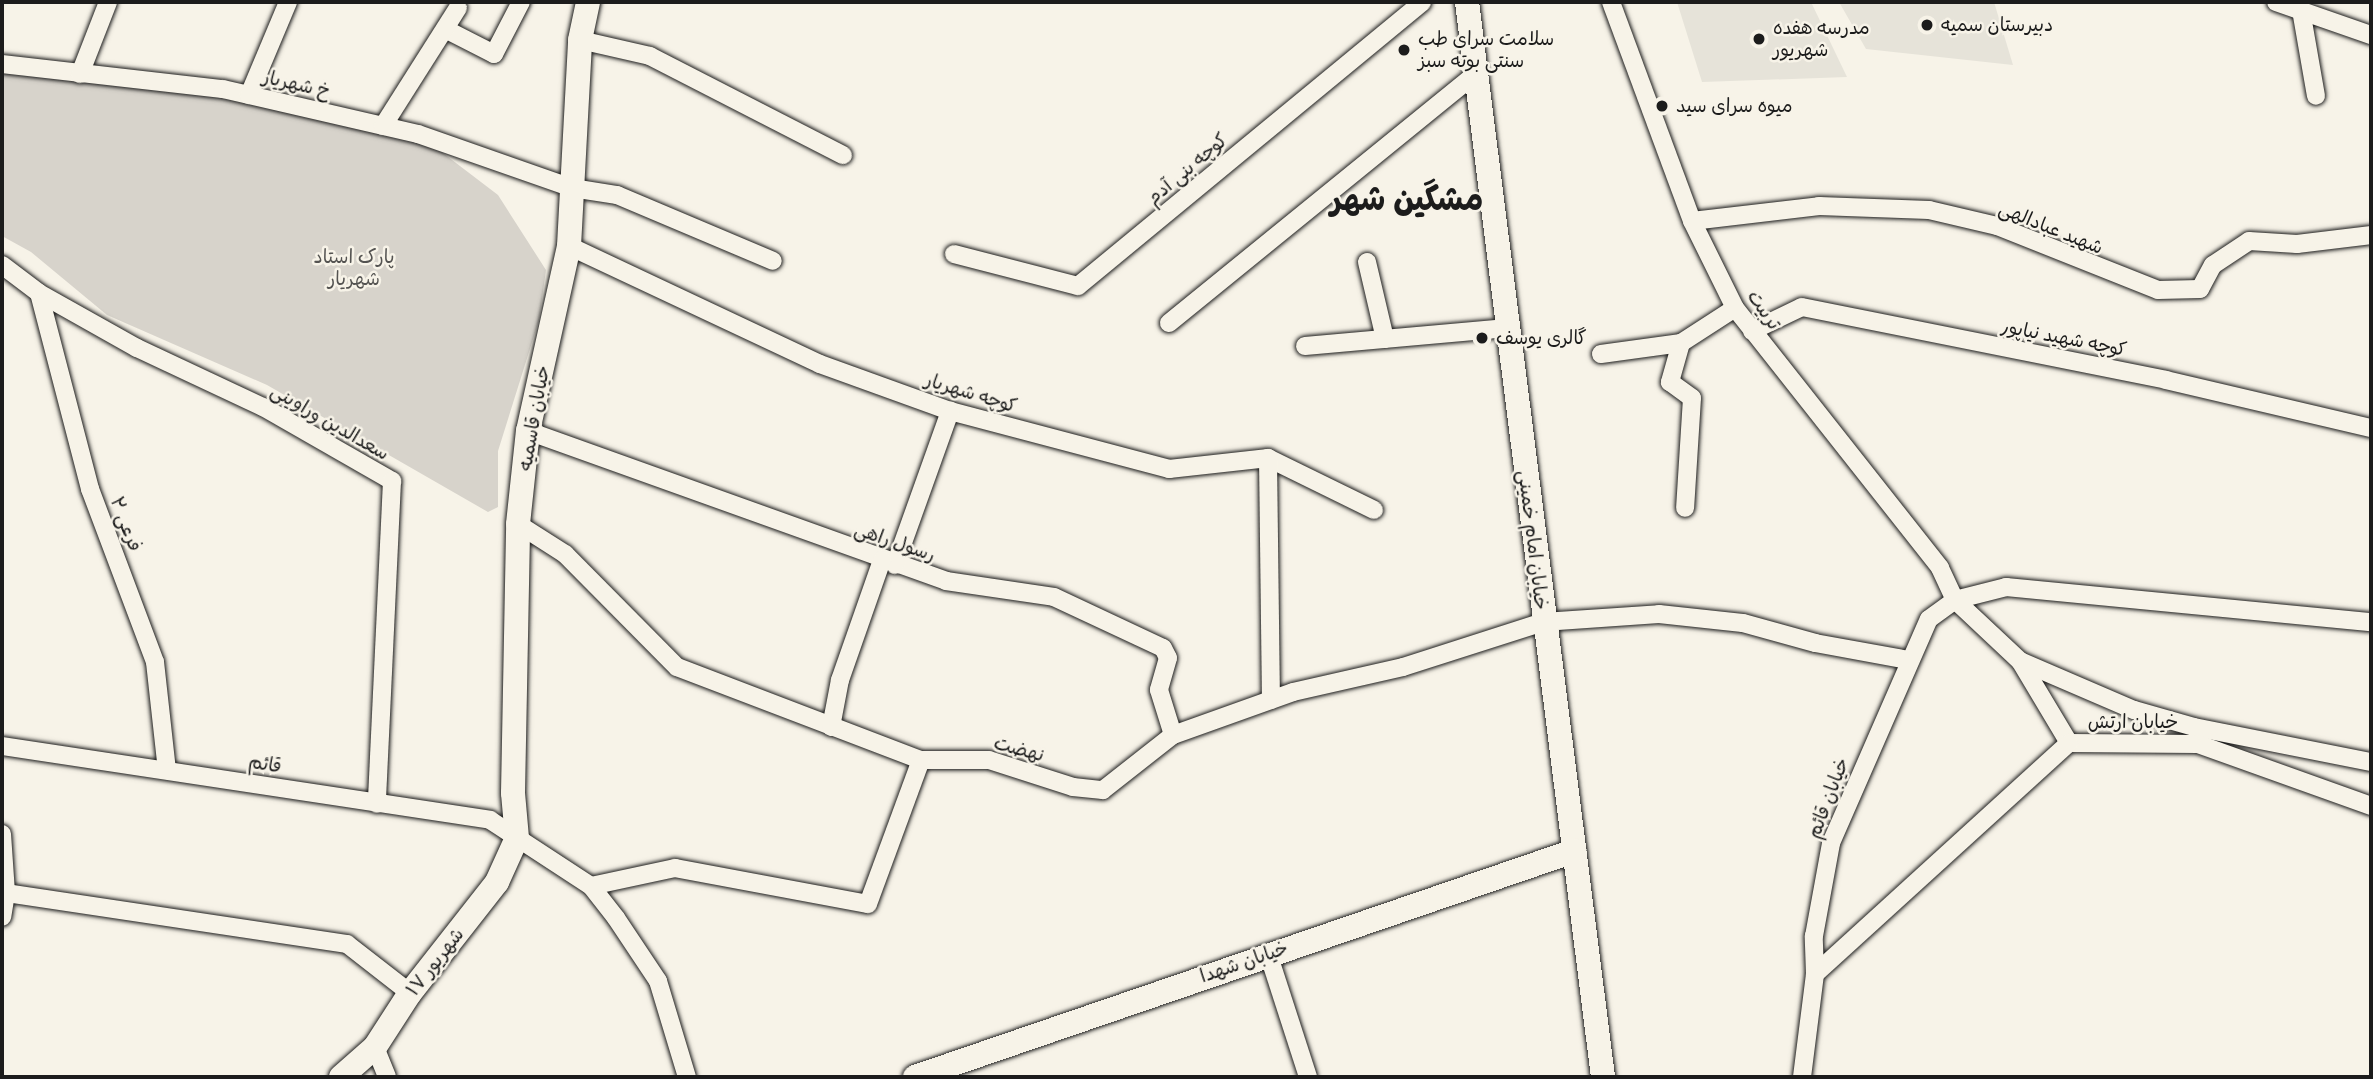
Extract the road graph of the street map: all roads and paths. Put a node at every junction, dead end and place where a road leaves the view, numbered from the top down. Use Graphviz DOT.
graph roads {
  1 [pos="108,2"];
  2 [pos="288,2"];
  3 [pos="521,2"];
  4 [pos="587,2"];
  5 [pos="1422,2"];
  6 [pos="1467,2"];
  7 [pos="1611,2"];
  8 [pos="2276,2"];
  9 [pos="458,8"];
  10 [pos="2301,10"];
  11 [pos="445,29"];
  12 [pos="2371,35"];
  13 [pos="580,40"];
  14 [pos="2,64"];
  15 [pos="1477,73"];
  16 [pos="80,74"];
  17 [pos="249,95"];
  18 [pos="2316,96"];
  19 [pos="383,126"];
  20 [pos="843,155"];
  21 [pos="572,188"];
  22 [pos="1692,221"];
  23 [pos="2371,235"];
  24 [pos="569,246"];
  25 [pos="954,254"];
  26 [pos="773,261"];
  27 [pos="1367,262"];
  28 [pos="2,265"];
  29 [pos="39,293"];
  30 [pos="1734,308"];
  31 [pos="1169,323"];
  32 [pos="1507,328"];
  33 [pos="1752,331"];
  34 [pos="1385,339"];
  35 [pos="1681,343"];
  36 [pos="1305,346"];
  37 [pos="1601,354"];
  38 [pos="950,411"];
  39 [pos="2371,428"];
  40 [pos="528,431"];
  41 [pos="1268,458"];
  42 [pos="1685,508"];
  43 [pos="1374,510"];
  44 [pos="518,524"];
  45 [pos="889,562"];
  46 [pos="1955,600"];
  47 [pos="1544,622"];
  48 [pos="2371,622"];
  49 [pos="1909,660"];
  50 [pos="2020,661"];
  51 [pos="1271,699"];
  52 [pos="831,727"];
  53 [pos="1173,735"];
  54 [pos="2069,743"];
  55 [pos="2,746"];
  56 [pos="921,760"];
  57 [pos="2371,762"];
  58 [pos="167,770"];
  59 [pos="377,804"];
  60 [pos="2371,806"];
  61 [pos="2,836"];
  62 [pos="517,838"];
  63 [pos="1574,850"];
  64 [pos="591,886"];
  65 [pos="6,892"];
  66 [pos="2,917"];
  67 [pos="1268,953"];
  68 [pos="1815,974"];
  69 [pos="410,993"];
  70 [pos="375,1047"];
  71 [pos="341,1077"];
  72 [pos="387,1077"];
  73 [pos="687,1077"];
  74 [pos="915,1077"];
  75 [pos="1308,1077"];
  76 [pos="1603,1077"];
  77 [pos="1802,1077"];
  1 -- 16 [label="street"];
  2 -- 17 [label="street"];
  3 -- 11 [label="street"];
  4 -- 13 [label="street, خیابان قاسمیه"];
  5 -- 25 [label="street, کوچه بنی آدم"];
  6 -- 15 [label="street, خیابان امام خمینی"];
  7 -- 22 [label="street, تربیت"];
  8 -- 10 [label="street"];
  9 -- 11 [label="street"];
  10 -- 12 [label="street"];
  10 -- 18 [label="street"];
  11 -- 19 [label="street"];
  13 -- 20 [label="street"];
  13 -- 21 [label="street, خیابان قاسمیه"];
  14 -- 16 [label="street, خ شهریار"];
  15 -- 31 [label="street"];
  15 -- 32 [label="street, خیابان امام خمینی"];
  16 -- 17 [label="street, خ شهریار"];
  17 -- 19 [label="street, خ شهریار"];
  19 -- 21 [label="street, خ شهریار"];
  21 -- 24 [label="street, خیابان قاسمیه"];
  21 -- 26 [label="street, خ شهریار"];
  22 -- 23 [label="street, شهید عبادالهی"];
  22 -- 30 [label="street, تربیت"];
  24 -- 38 [label="street, کوچه شهریار"];
  24 -- 40 [label="street, خیابان قاسمیه"];
  27 -- 34 [label="street"];
  28 -- 29 [label="street, سعدالدین وراوینی"];
  29 -- 58 [label="street, فرعی ۲"];
  29 -- 59 [label="street, سعدالدین وراوینی"];
  30 -- 33 [label="street, تربیت"];
  30 -- 35 [label="street"];
  32 -- 34 [label="street"];
  32 -- 47 [label="street, خیابان امام خمینی"];
  33 -- 39 [label="street, کوچه شهید نیاپور"];
  33 -- 46 [label="street, تربیت"];
  34 -- 36 [label="street"];
  35 -- 37 [label="street"];
  35 -- 42 [label="street"];
  38 -- 41 [label="street, کوچه شهریار"];
  38 -- 45 [label="street"];
  40 -- 44 [label="street, خیابان قاسمیه"];
  40 -- 45 [label="street, رسول راهی"];
  41 -- 43 [label="street"];
  41 -- 51 [label="street"];
  44 -- 52 [label="street, نهضت"];
  44 -- 62 [label="street, خیابان قاسمیه"];
  45 -- 52 [label="street"];
  45 -- 53 [label="street, رسول راهی"];
  46 -- 48 [label="street"];
  46 -- 49 [label="street, خیابان قائم"];
  46 -- 50 [label="street, خیابان ارتش"];
  47 -- 49 [label="street, نهضت"];
  47 -- 51 [label="street, نهضت"];
  47 -- 63 [label="street, خیابان امام خمینی"];
  49 -- 68 [label="street, خیابان قائم"];
  50 -- 54 [label="street, خیابان ارتش"];
  50 -- 57 [label="street"];
  51 -- 53 [label="street, نهضت"];
  52 -- 56 [label="street, نهضت"];
  53 -- 56 [label="street, نهضت"];
  54 -- 60 [label="street, خیابان ارتش"];
  54 -- 68 [label="street"];
  55 -- 58 [label="street, قائم"];
  56 -- 64 [label="street"];
  58 -- 59 [label="street, قائم"];
  59 -- 62 [label="street, قائم"];
  61 -- 65 [label="street"];
  62 -- 64 [label="street, قائم"];
  62 -- 69 [label="street, ۱۷ شهریور"];
  63 -- 67 [label="street, خیابان شهدا"];
  63 -- 76 [label="street, خیابان امام خمینی"];
  64 -- 73 [label="street"];
  65 -- 66 [label="street"];
  65 -- 69 [label="street"];
  67 -- 74 [label="street, خیابان شهدا"];
  67 -- 75 [label="street"];
  68 -- 77 [label="street, خیابان قائم"];
  69 -- 70 [label="street, ۱۷ شهریور"];
  70 -- 71 [label="street, ۱۷ شهریور"];
  70 -- 72 [label="street"];
}
